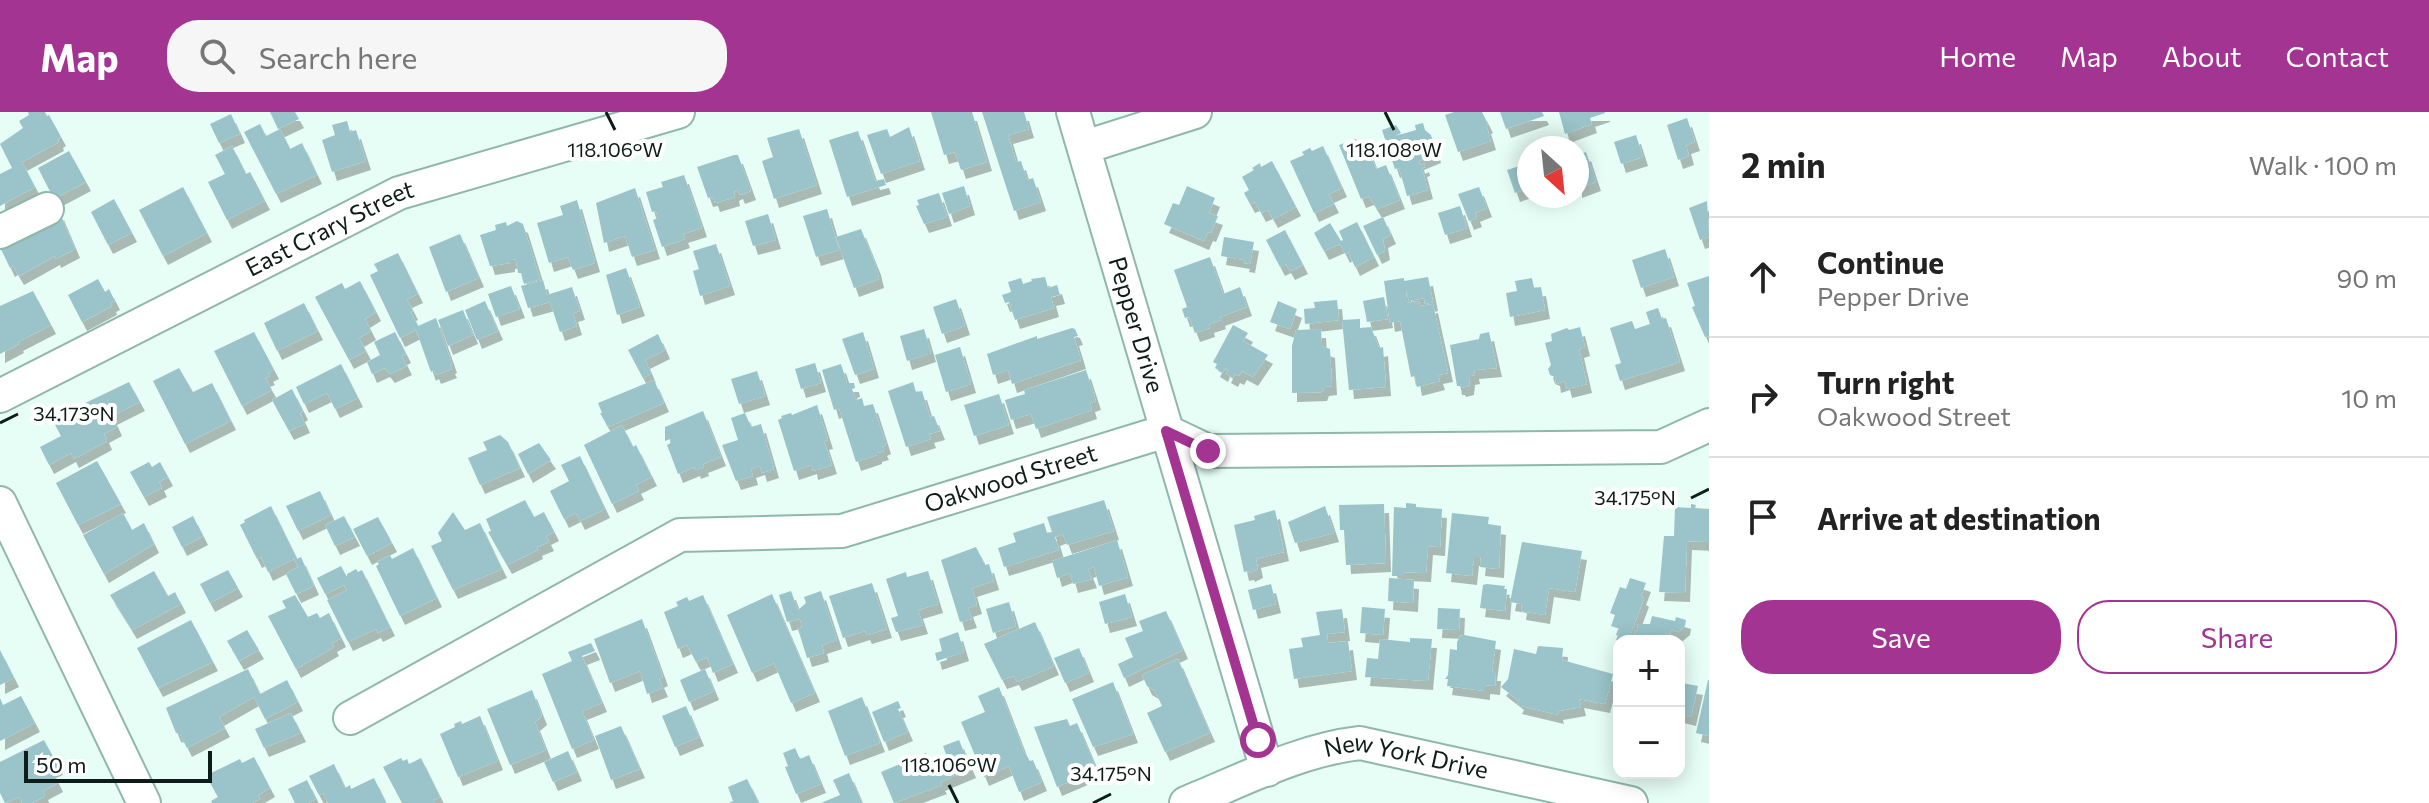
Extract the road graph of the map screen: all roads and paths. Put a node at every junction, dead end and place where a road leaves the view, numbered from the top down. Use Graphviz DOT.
graph roads {
  1 [pos="678,112"];
  2 [pos="1073,112"];
  3 [pos="1195,112"];
  4 [pos="1085,147"];
  5 [pos="47,209"];
  6 [pos="0,232"];
  7 [pos="0,396"];
  8 [pos="1709,425"];
  9 [pos="1166,431"];
  10 [pos="0,503"];
  11 [pos="350,718"];
  12 [pos="1267,770"];
  13 [pos="144,803"];
  14 [pos="1186,803"];
  15 [pos="1631,803"];
  1 -- 7 [label="street, East Crary Street"];
  2 -- 4 [label="street, Pepper Drive"];
  3 -- 4 [label="street"];
  4 -- 9 [label="street, Pepper Drive"];
  5 -- 6 [label="street"];
  8 -- 9 [label="street"];
  9 -- 11 [label="street, Oakwood Street"];
  9 -- 12 [label="street, Pepper Drive"];
  10 -- 13 [label="street"];
  12 -- 14 [label="street, New York Drive"];
  12 -- 15 [label="street, New York Drive"];
}
